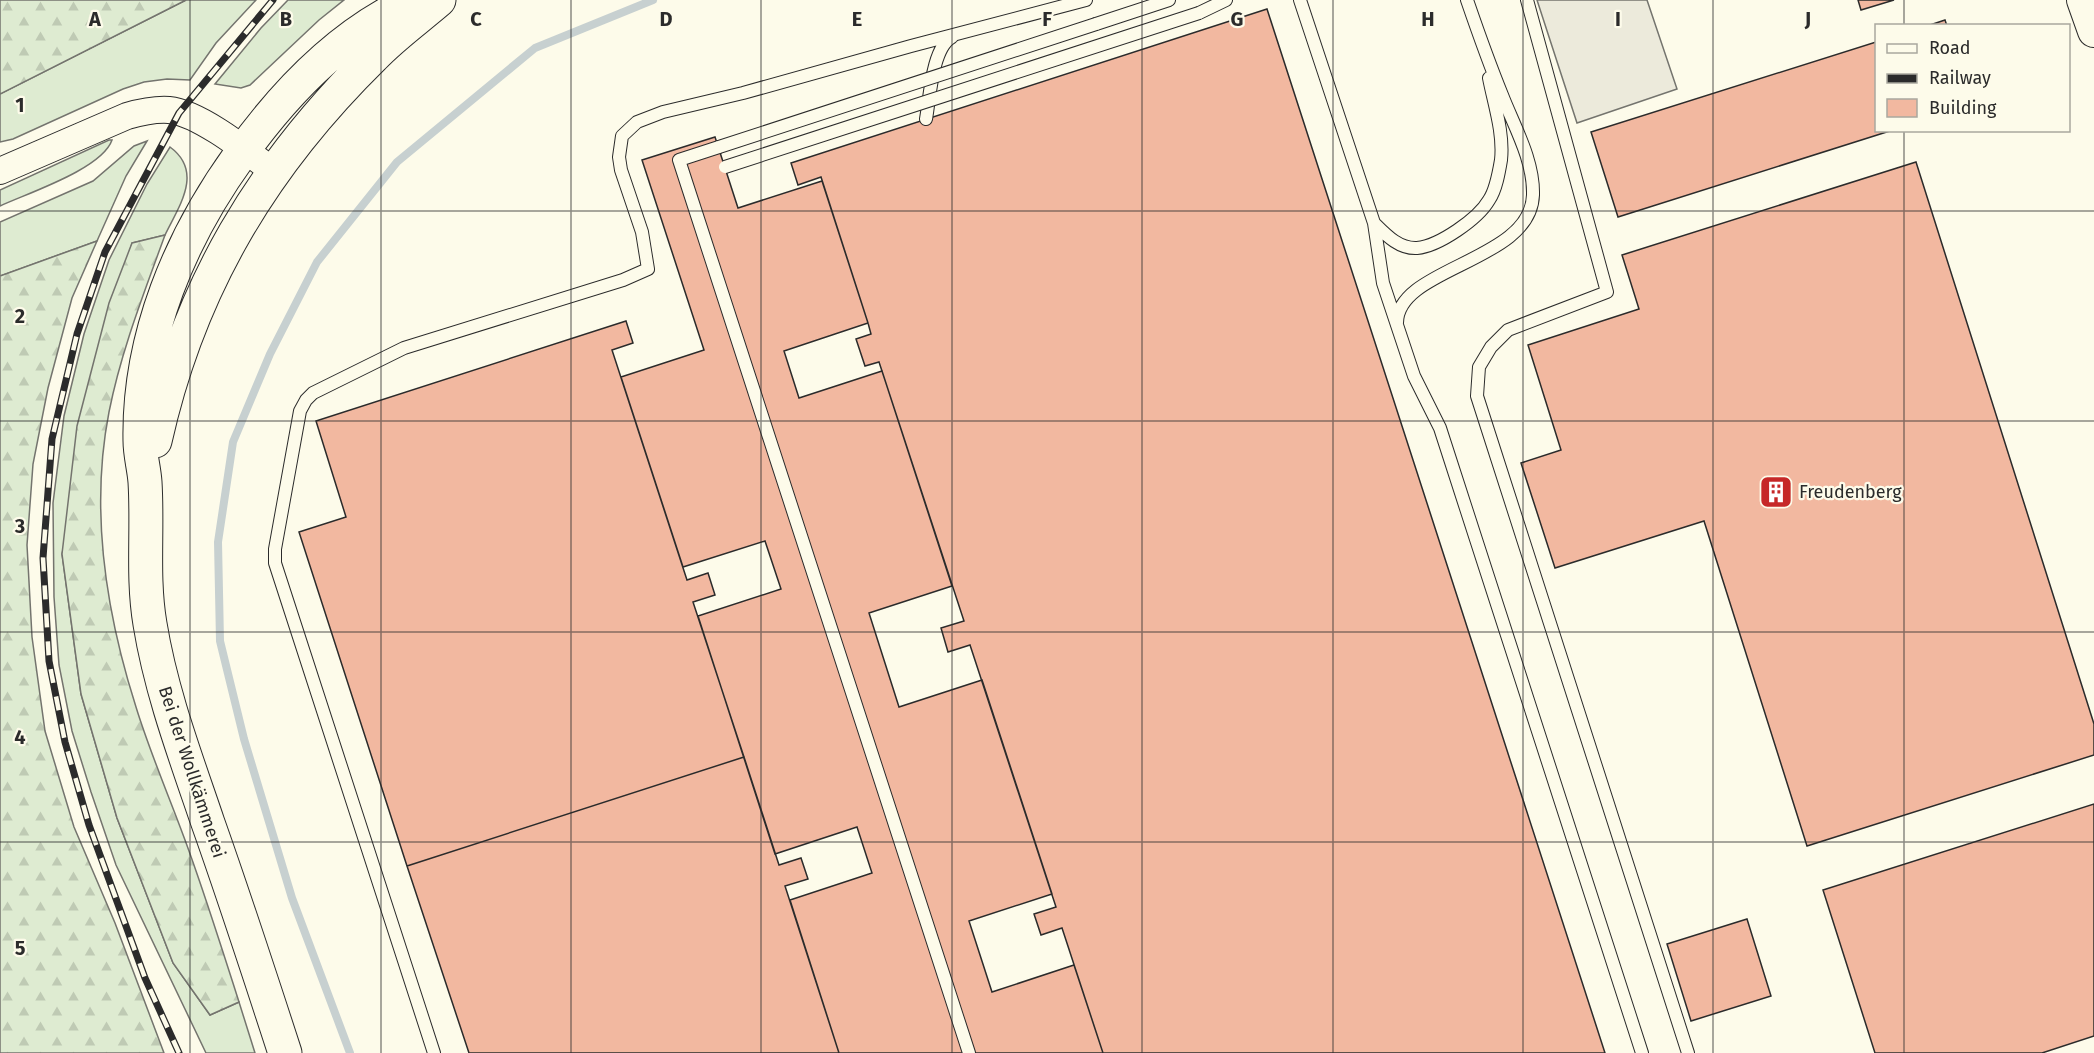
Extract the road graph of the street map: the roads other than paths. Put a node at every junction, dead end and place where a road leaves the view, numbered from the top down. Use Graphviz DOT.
graph roads {
  1 [pos="415,0"];
  2 [pos="439,0"];
  3 [pos="1086,0"];
  4 [pos="1169,0"];
  5 [pos="1226,0"];
  6 [pos="1300,0"];
  7 [pos="1467,0"];
  8 [pos="1527,0"];
  9 [pos="2083,0"];
  10 [pos="2094,31"];
  11 [pos="959,33"];
  12 [pos="1483,47"];
  13 [pos="926,119"];
  14 [pos="244,149"];
  15 [pos="725,167"];
  16 [pos="0,171"];
  17 [pos="274,172"];
  18 [pos="1374,223"];
  19 [pos="1397,325"];
  20 [pos="145,483"];
  21 [pos="285,1053"];
  22 [pos="434,1053"];
  23 [pos="969,1053"];
  24 [pos="1642,1053"];
  25 [pos="1688,1053"];
  1 -- 14 [label="main road, Bei der Wollkämmerei"];
  2 -- 17 [label="main road, Bei der Wollkämmerei"];
  3 -- 11 [label="lane"];
  4 -- 23 [label="lane, bridge"];
  5 -- 15 [label="lane, bridge"];
  6 -- 18 [label="lane"];
  7 -- 12 [label="lane"];
  8 -- 25 [label="lane"];
  9 -- 10 [label="street"];
  11 -- 13 [label="lane"];
  11 -- 22 [label="lane"];
  12 -- 18 [label="lane"];
  12 -- 19 [label="lane"];
  14 -- 16 [label="street"];
  14 -- 17 [label="street"];
  14 -- 20 [label="main road, Bei der Wollkämmerei"];
  17 -- 20 [label="main road, Bei der Wollkämmerei"];
  18 -- 19 [label="lane"];
  19 -- 24 [label="lane"];
  20 -- 21 [label="main road, Bei der Wollkämmerei"];
}
